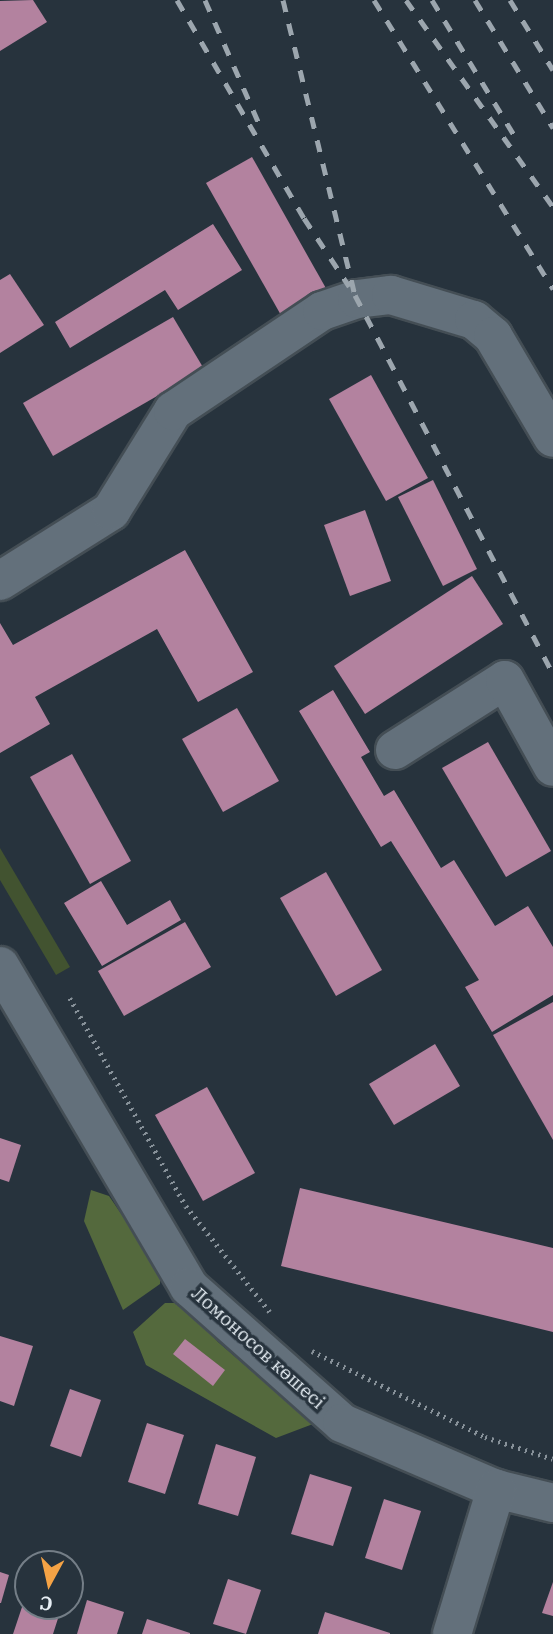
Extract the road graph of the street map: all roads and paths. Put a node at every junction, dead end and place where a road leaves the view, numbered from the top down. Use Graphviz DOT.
graph roads {
  1 [pos="553,438"];
  2 [pos="0,581"];
  3 [pos="543,726"];
  4 [pos="396,750"];
  5 [pos="553,768"];
  6 [pos="1,969"];
  7 [pos="71,998"];
  8 [pos="273,1316"];
  9 [pos="310,1350"];
  10 [pos="553,1459"];
  11 [pos="496,1489"];
  12 [pos="553,1503"];
  13 [pos="452,1634"];
  1 -- 2 [label="street"];
  3 -- 4 [label="street"];
  3 -- 5 [label="street"];
  6 -- 11 [label="street, Ломоносов көшесі"];
  7 -- 8 [label="path"];
  9 -- 10 [label="path"];
  11 -- 12 [label="street, Ломоносов көшесі"];
  11 -- 13 [label="street"];
}
